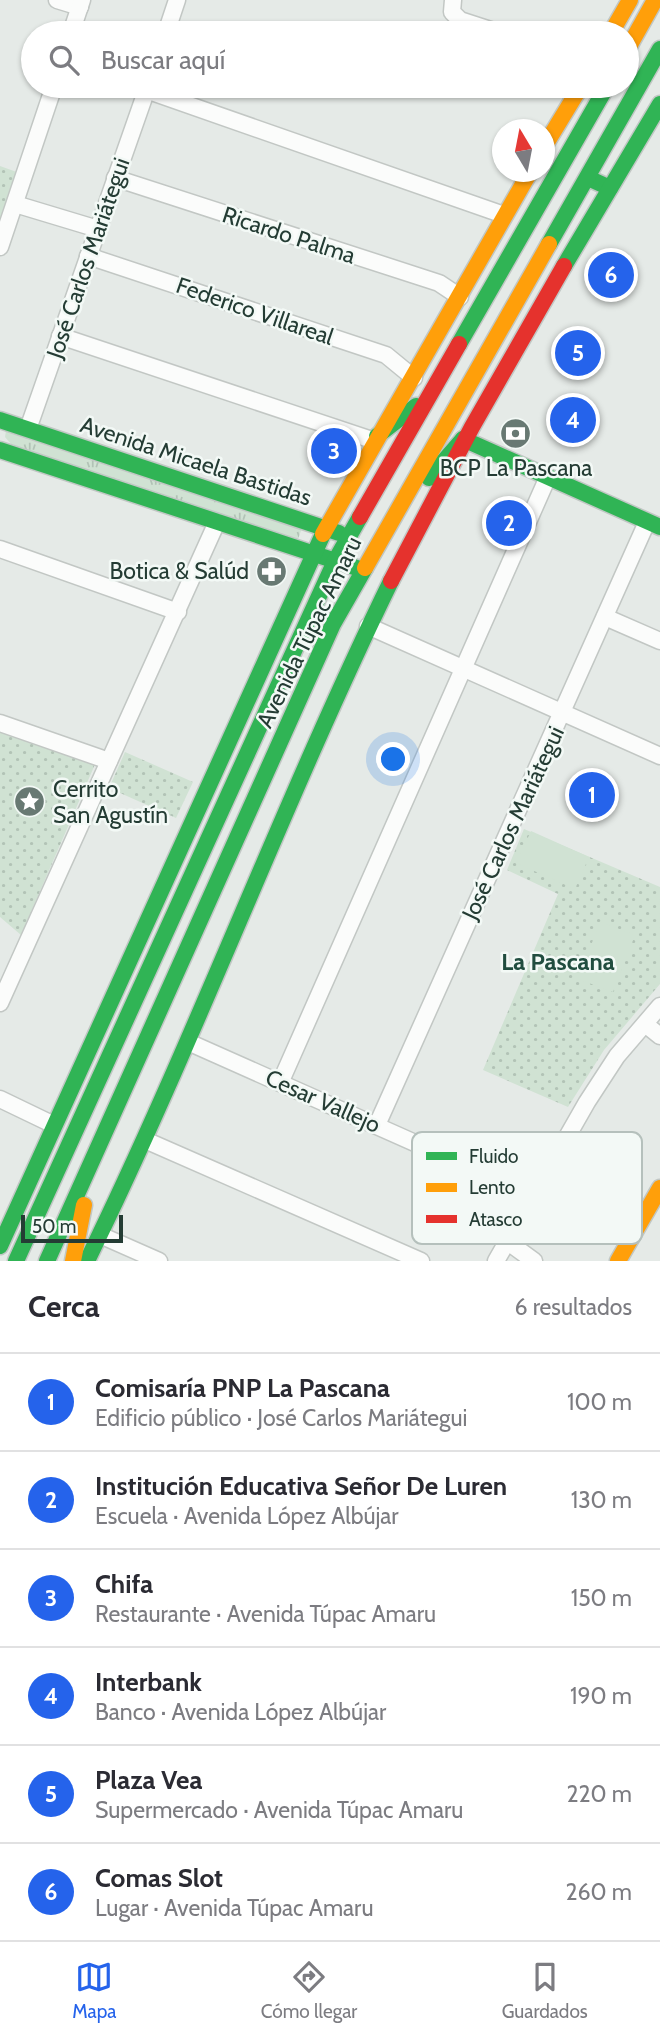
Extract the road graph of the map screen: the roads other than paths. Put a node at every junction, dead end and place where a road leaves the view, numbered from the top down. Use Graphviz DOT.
graph roads {
  1 [pos="57,0"];
  2 [pos="177,0"];
  3 [pos="453,0"];
  4 [pos="630,0"];
  5 [pos="654,0"];
  6 [pos="81,4"];
  7 [pos="75,21"];
  8 [pos="170,21"];
  9 [pos="463,21"];
  10 [pos="618,21"];
  11 [pos="639,28"];
  12 [pos="660,49"];
  13 [pos="639,87"];
  14 [pos="50,98"];
  15 [pos="144,98"];
  16 [pos="175,98"];
  17 [pos="574,98"];
  18 [pos="600,98"];
  19 [pos="633,98"];
  20 [pos="660,104"];
  21 [pos="555,130"];
  22 [pos="116,178"];
  23 [pos="588,178"];
  24 [pos="524,182"];
  25 [pos="610,188"];
  26 [pos="15,204"];
  27 [pos="504,215"];
  28 [pos="98,229"];
  29 [pos="0,247"];
  30 [pos="88,256"];
  31 [pos="460,297"];
  32 [pos="60,336"];
  33 [pos="414,378"];
  34 [pos="429,396"];
  35 [pos="0,420"];
  36 [pos="28,429"];
  37 [pos="376,439"];
  38 [pos="463,439"];
  39 [pos="0,450"];
  40 [pos="547,479"];
  41 [pos="217,522"];
  42 [pos="653,524"];
  43 [pos="388,525"];
  44 [pos="326,528"];
  45 [pos="348,536"];
  46 [pos="377,545"];
  47 [pos="0,549"];
  48 [pos="312,553"];
  49 [pos="335,561"];
  50 [pos="363,570"];
  51 [pos="178,612"];
  52 [pos="605,617"];
  53 [pos="368,626"];
  54 [pos="660,641"];
  55 [pos="463,669"];
  56 [pos="562,715"];
  57 [pos="0,723"];
  58 [pos="660,756"];
  59 [pos="109,761"];
  60 [pos="0,1003"];
  61 [pos="660,1006"];
  62 [pos="645,1024"];
  63 [pos="660,1036"];
  64 [pos="188,1042"];
  65 [pos="281,1082"];
  66 [pos="0,1099"];
  67 [pos="54,1125"];
  68 [pos="377,1125"];
  69 [pos="570,1132"];
  70 [pos="145,1140"];
  71 [pos="412,1141"];
  72 [pos="93,1158"];
  73 [pos="660,1188"];
  74 [pos="655,1206"];
  75 [pos="642,1225"];
  76 [pos="100,1235"];
  77 [pos="0,1244"];
  78 [pos="507,1244"];
  79 [pos="511,1244"];
  80 [pos="629,1244"];
  81 [pos="16,1261"];
  82 [pos="47,1261"];
  83 [pos="73,1261"];
  84 [pos="87,1261"];
  85 [pos="159,1261"];
  86 [pos="422,1261"];
  87 [pos="496,1261"];
  88 [pos="534,1261"];
  89 [pos="618,1261"];
  1 -- 6 [label="street"];
  2 -- 8 [label="street"];
  3 -- 9 [label="street"];
  4 -- 10 [label="main road"];
  5 -- 11 [label="main road"];
  6 -- 7 [label="street"];
  12 -- 13 [label="main road, Avenida Túpac Amaru"];
  14 -- 26 [label="street"];
  15 -- 22 [label="street, José Carlos Mariátegui"];
  16 -- 27 [label="street"];
  17 -- 21 [label="main road"];
  18 -- 34 [label="main road, Avenida Túpac Amaru"];
  19 -- 23 [label="main road, Avenida Túpac Amaru"];
  20 -- 25 [label="main road"];
  22 -- 28 [label="street, José Carlos Mariátegui"];
  22 -- 31 [label="street, Ricardo Palma"];
  23 -- 25 [label="main road"];
  23 -- 43 [label="main road, Avenida Túpac Amaru"];
  24 -- 27 [label="main road, Avenida Túpac Amaru"];
  25 -- 38 [label="main road"];
  26 -- 28 [label="street"];
  26 -- 29 [label="street"];
  27 -- 31 [label="main road, Avenida Túpac Amaru"];
  28 -- 30 [label="street, José Carlos Mariátegui"];
  30 -- 32 [label="street, José Carlos Mariátegui"];
  30 -- 33 [label="street, Federico Villareal"];
  31 -- 33 [label="main road, Avenida Túpac Amaru"];
  32 -- 36 [label="street, José Carlos Mariátegui"];
  32 -- 37 [label="street"];
  33 -- 37 [label="main road, Avenida Túpac Amaru"];
  34 -- 37 [label="main road"];
  34 -- 45 [label="main road, Avenida Túpac Amaru"];
  35 -- 36 [label="main road, Avenida Micaela Bastidas"];
  36 -- 44 [label="main road, Avenida Micaela Bastidas"];
  37 -- 44 [label="main road, Avenida Túpac Amaru"];
  38 -- 40 [label="main road"];
  38 -- 43 [label="main road"];
  38 -- 53 [label="main road"];
  39 -- 41 [label="main road"];
  40 -- 42 [label="main road"];
  40 -- 55 [label="street"];
  41 -- 48 [label="main road"];
  41 -- 51 [label="street"];
  42 -- 52 [label="street, José Carlos Mariátegui"];
  43 -- 46 [label="main road, Avenida Túpac Amaru"];
  44 -- 45 [label="main road, Avenida Micaela Bastidas"];
  44 -- 48 [label="main road, Avenida Túpac Amaru"];
  45 -- 46 [label="main road, Avenida Micaela Bastidas"];
  45 -- 49 [label="main road, Avenida Túpac Amaru"];
  46 -- 50 [label="main road, Avenida Túpac Amaru"];
  47 -- 51 [label="street"];
  48 -- 49 [label="main road"];
  48 -- 67 [label="main road, Avenida Túpac Amaru"];
  49 -- 50 [label="main road"];
  49 -- 81 [label="main road, Avenida Túpac Amaru"];
  50 -- 72 [label="main road, Avenida Túpac Amaru"];
  51 -- 59 [label="street"];
  52 -- 54 [label="street"];
  52 -- 56 [label="street, José Carlos Mariátegui"];
  53 -- 55 [label="street"];
  53 -- 64 [label="main road"];
  55 -- 56 [label="street"];
  55 -- 65 [label="street"];
  56 -- 58 [label="street"];
  56 -- 68 [label="street, José Carlos Mariátegui"];
  57 -- 59 [label="street"];
  59 -- 60 [label="street"];
  61 -- 62 [label="street"];
  62 -- 63 [label="street"];
  62 -- 69 [label="street"];
  64 -- 65 [label="street, Cesar Vallejo"];
  64 -- 70 [label="main road"];
  65 -- 68 [label="street, Cesar Vallejo"];
  66 -- 67 [label="street"];
  67 -- 77 [label="main road, Avenida Túpac Amaru"];
  68 -- 71 [label="street, Cesar Vallejo"];
  70 -- 76 [label="main road"];
  70 -- 86 [label="street"];
  72 -- 82 [label="main road, Avenida Túpac Amaru"];
  72 -- 83 [label="main road"];
  73 -- 74 [label="main road"];
  74 -- 75 [label="main road"];
  76 -- 84 [label="main road"];
  76 -- 85 [label="street"];
  78 -- 87 [label="street"];
  79 -- 88 [label="street"];
  80 -- 89 [label="main road"];
}
